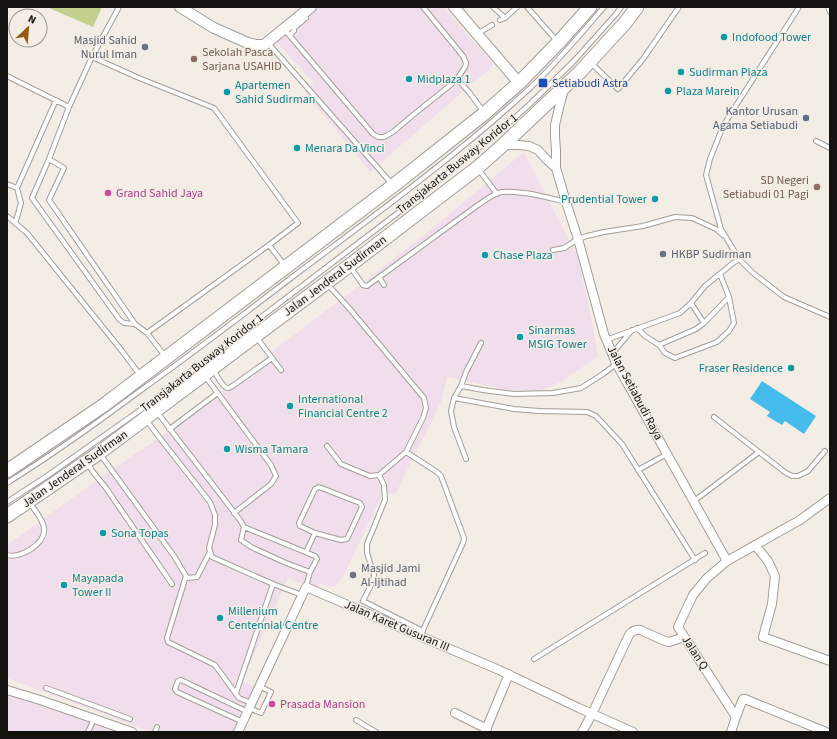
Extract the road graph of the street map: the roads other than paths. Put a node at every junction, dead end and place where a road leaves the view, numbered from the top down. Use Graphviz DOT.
graph roads {
  1 [pos="118,7"];
  2 [pos="180,7"];
  3 [pos="423,7"];
  4 [pos="454,7"];
  5 [pos="494,7"];
  6 [pos="517,7"];
  7 [pos="526,7"];
  8 [pos="590,7"];
  9 [pos="604,7"];
  10 [pos="621,7"];
  11 [pos="637,7"];
  12 [pos="680,7"];
  13 [pos="799,7"];
  14 [pos="828,7"];
  15 [pos="309,10"];
  16 [pos="830,12"];
  17 [pos="505,18"];
  18 [pos="500,20"];
  19 [pos="492,26"];
  20 [pos="290,29"];
  21 [pos="477,34"];
  22 [pos="267,42"];
  23 [pos="559,42"];
  24 [pos="92,57"];
  25 [pos="590,62"];
  26 [pos="7,76"];
  27 [pos="457,79"];
  28 [pos="519,83"];
  29 [pos="565,87"];
  30 [pos="56,100"];
  31 [pos="69,107"];
  32 [pos="485,113"];
  33 [pos="816,141"];
  34 [pos="503,145"];
  35 [pos="830,148"];
  36 [pos="49,158"];
  37 [pos="477,168"];
  38 [pos="556,168"];
  39 [pos="7,184"];
  40 [pos="394,185"];
  41 [pos="17,188"];
  42 [pos="497,194"];
  43 [pos="566,202"];
  44 [pos="7,216"];
  45 [pos="15,223"];
  46 [pos="725,236"];
  47 [pos="578,239"];
  48 [pos="269,244"];
  49 [pos="553,250"];
  50 [pos="739,260"];
  51 [pos="350,266"];
  52 [pos="286,267"];
  53 [pos="720,274"];
  54 [pos="379,277"];
  55 [pos="326,283"];
  56 [pos="384,285"];
  57 [pos="729,297"];
  58 [pos="691,303"];
  59 [pos="830,317"];
  60 [pos="704,323"];
  61 [pos="135,324"];
  62 [pos="635,329"];
  63 [pos="147,333"];
  64 [pos="255,336"];
  65 [pos="606,340"];
  66 [pos="481,343"];
  67 [pos="659,345"];
  68 [pos="612,354"];
  69 [pos="166,358"];
  70 [pos="272,358"];
  71 [pos="616,363"];
  72 [pos="281,370"];
  73 [pos="208,372"];
  74 [pos="142,377"];
  75 [pos="461,386"];
  76 [pos="216,392"];
  77 [pos="454,398"];
  78 [pos="151,415"];
  79 [pos="714,417"];
  80 [pos="169,429"];
  81 [pos="327,446"];
  82 [pos="825,451"];
  83 [pos="406,452"];
  84 [pos="759,452"];
  85 [pos="99,453"];
  86 [pos="667,454"];
  87 [pos="466,460"];
  88 [pos="87,462"];
  89 [pos="638,470"];
  90 [pos="7,471"];
  91 [pos="379,476"];
  92 [pos="7,483"];
  93 [pos="830,498"];
  94 [pos="28,501"];
  95 [pos="694,501"];
  96 [pos="7,502"];
  97 [pos="234,513"];
  98 [pos="7,516"];
  99 [pos="244,527"];
  100 [pos="315,533"];
  101 [pos="755,545"];
  102 [pos="210,552"];
  103 [pos="306,552"];
  104 [pos="705,553"];
  105 [pos="7,555"];
  106 [pos="695,560"];
  107 [pos="727,561"];
  108 [pos="310,572"];
  109 [pos="186,578"];
  110 [pos="172,584"];
  111 [pos="274,584"];
  112 [pos="306,587"];
  113 [pos="302,595"];
  114 [pos="422,633"];
  115 [pos="684,637"];
  116 [pos="534,659"];
  117 [pos="830,661"];
  118 [pos="509,674"];
  119 [pos="259,686"];
  120 [pos="46,688"];
  121 [pos="7,690"];
  122 [pos="236,693"];
  123 [pos="250,708"];
  124 [pos="455,713"];
  125 [pos="592,714"];
  126 [pos="736,717"];
  127 [pos="94,718"];
  128 [pos="130,719"];
  129 [pos="356,720"];
  130 [pos="243,722"];
  131 [pos="486,731"];
  132 [pos="88,732"];
  133 [pos="132,732"];
  134 [pos="238,732"];
  135 [pos="376,732"];
  136 [pos="582,732"];
  137 [pos="633,732"];
  138 [pos="731,732"];
  139 [pos="826,732"];
  1 -- 24 [label="lane"];
  2 -- 22 [label="street"];
  3 -- 27 [label="lane"];
  4 -- 21 [label="street"];
  5 -- 17 [label="lane"];
  6 -- 17 [label="lane"];
  7 -- 23 [label="lane"];
  8 -- 23 [label="main road"];
  9 -- 92 [label="lane, Transjakarta Busway Koridor 1"];
  10 -- 96 [label="lane, Transjakarta Busway Koridor 1"];
  11 -- 25 [label="main road, Jalan Jenderal Sudirman"];
  12 -- 25 [label="lane"];
  13 -- 46 [label="lane"];
  14 -- 16 [label="lane"];
  15 -- 20 [label="street"];
  17 -- 18 [label="lane"];
  19 -- 21 [label="lane"];
  20 -- 22 [label="street"];
  20 -- 27 [label="lane"];
  21 -- 28 [label="street"];
  22 -- 40 [label="lane"];
  23 -- 28 [label="main road"];
  24 -- 31 [label="lane"];
  24 -- 48 [label="lane"];
  25 -- 29 [label="main road, Jalan Jenderal Sudirman"];
  26 -- 30 [label="lane"];
  27 -- 32 [label="lane"];
  28 -- 32 [label="main road"];
  29 -- 34 [label="main road, Jalan Jenderal Sudirman"];
  29 -- 38 [label="street, Jalan Setiabudi Raya"];
  30 -- 31 [label="lane"];
  30 -- 41 [label="lane"];
  31 -- 36 [label="lane"];
  32 -- 40 [label="main road"];
  33 -- 35 [label="lane"];
  34 -- 37 [label="main road, Jalan Jenderal Sudirman"];
  34 -- 38 [label="street, Jalan Setiabudi Raya"];
  36 -- 61 [label="lane"];
  36 -- 61 [label="lane"];
  37 -- 42 [label="lane"];
  37 -- 51 [label="main road, Jalan Jenderal Sudirman"];
  38 -- 43 [label="street, Jalan Setiabudi Raya"];
  39 -- 41 [label="lane"];
  40 -- 52 [label="main road"];
  41 -- 45 [label="lane"];
  42 -- 43 [label="lane"];
  42 -- 54 [label="lane"];
  43 -- 47 [label="street, Jalan Setiabudi Raya"];
  44 -- 45 [label="lane"];
  45 -- 74 [label="lane"];
  46 -- 47 [label="lane"];
  46 -- 50 [label="lane"];
  47 -- 49 [label="lane"];
  47 -- 65 [label="street, Jalan Setiabudi Raya"];
  48 -- 52 [label="lane"];
  48 -- 63 [label="lane"];
  50 -- 53 [label="lane"];
  50 -- 59 [label="lane"];
  51 -- 54 [label="lane"];
  51 -- 55 [label="main road, Jalan Jenderal Sudirman"];
  52 -- 69 [label="main road"];
  53 -- 57 [label="lane"];
  53 -- 58 [label="lane"];
  54 -- 56 [label="lane"];
  55 -- 64 [label="main road, Jalan Jenderal Sudirman"];
  55 -- 83 [label="lane"];
  57 -- 60 [label="lane"];
  57 -- 67 [label="lane"];
  58 -- 60 [label="lane"];
  58 -- 62 [label="lane"];
  60 -- 67 [label="lane"];
  61 -- 63 [label="lane"];
  62 -- 65 [label="lane"];
  62 -- 67 [label="lane"];
  62 -- 68 [label="lane"];
  63 -- 69 [label="lane"];
  64 -- 70 [label="lane"];
  64 -- 73 [label="main road, Jalan Jenderal Sudirman"];
  65 -- 68 [label="street, Jalan Setiabudi Raya"];
  66 -- 75 [label="lane"];
  68 -- 71 [label="street, Jalan Setiabudi Raya"];
  69 -- 74 [label="main road"];
  70 -- 72 [label="lane"];
  70 -- 73 [label="lane"];
  71 -- 75 [label="lane"];
  71 -- 86 [label="street, Jalan Setiabudi Raya"];
  73 -- 76 [label="lane"];
  73 -- 78 [label="main road, Jalan Jenderal Sudirman"];
  74 -- 90 [label="main road"];
  75 -- 77 [label="lane"];
  76 -- 80 [label="lane"];
  76 -- 97 [label="lane"];
  77 -- 87 [label="lane"];
  77 -- 89 [label="lane"];
  78 -- 80 [label="lane"];
  78 -- 85 [label="main road, Jalan Jenderal Sudirman"];
  78 -- 102 [label="lane"];
  79 -- 84 [label="lane"];
  80 -- 97 [label="lane"];
  81 -- 91 [label="lane"];
  82 -- 84 [label="lane"];
  83 -- 91 [label="lane"];
  83 -- 114 [label="lane"];
  84 -- 95 [label="lane"];
  85 -- 88 [label="main road, Jalan Jenderal Sudirman"];
  85 -- 109 [label="lane"];
  86 -- 89 [label="lane"];
  86 -- 95 [label="street, Jalan Setiabudi Raya"];
  88 -- 94 [label="main road, Jalan Jenderal Sudirman"];
  88 -- 110 [label="lane"];
  89 -- 106 [label="lane"];
  91 -- 114 [label="lane"];
  93 -- 101 [label="street"];
  94 -- 98 [label="main road, Jalan Jenderal Sudirman"];
  94 -- 105 [label="lane"];
  95 -- 107 [label="street, Jalan Setiabudi Raya"];
  97 -- 99 [label="lane"];
  99 -- 103 [label="lane"];
  99 -- 108 [label="lane"];
  100 -- 100 [label="lane"];
  100 -- 103 [label="lane"];
  101 -- 107 [label="street"];
  101 -- 117 [label="street"];
  102 -- 109 [label="lane"];
  102 -- 111 [label="lane"];
  103 -- 108 [label="lane"];
  104 -- 106 [label="lane"];
  106 -- 116 [label="lane"];
  107 -- 115 [label="street, Jalan Q"];
  108 -- 112 [label="lane"];
  109 -- 122 [label="lane"];
  111 -- 113 [label="lane"];
  111 -- 122 [label="lane"];
  112 -- 113 [label="street"];
  112 -- 114 [label="street, Jalan Karet Gusuran III"];
  113 -- 119 [label="street"];
  114 -- 118 [label="street, Jalan Karet Gusuran III"];
  115 -- 125 [label="street"];
  115 -- 126 [label="street, Jalan Q"];
  118 -- 125 [label="street, Jalan Karet Gusuran III"];
  118 -- 131 [label="street"];
  119 -- 123 [label="street"];
  119 -- 123 [label="lane"];
  120 -- 128 [label="lane"];
  121 -- 127 [label="street"];
  122 -- 123 [label="lane"];
  123 -- 130 [label="street"];
  123 -- 130 [label="lane"];
  124 -- 131 [label="street"];
  125 -- 136 [label="street"];
  125 -- 137 [label="street, Jalan Karet Gusuran III"];
  126 -- 138 [label="street"];
  126 -- 139 [label="street"];
  127 -- 132 [label="lane"];
  127 -- 133 [label="street"];
  129 -- 135 [label="lane"];
  130 -- 134 [label="street"];
}
